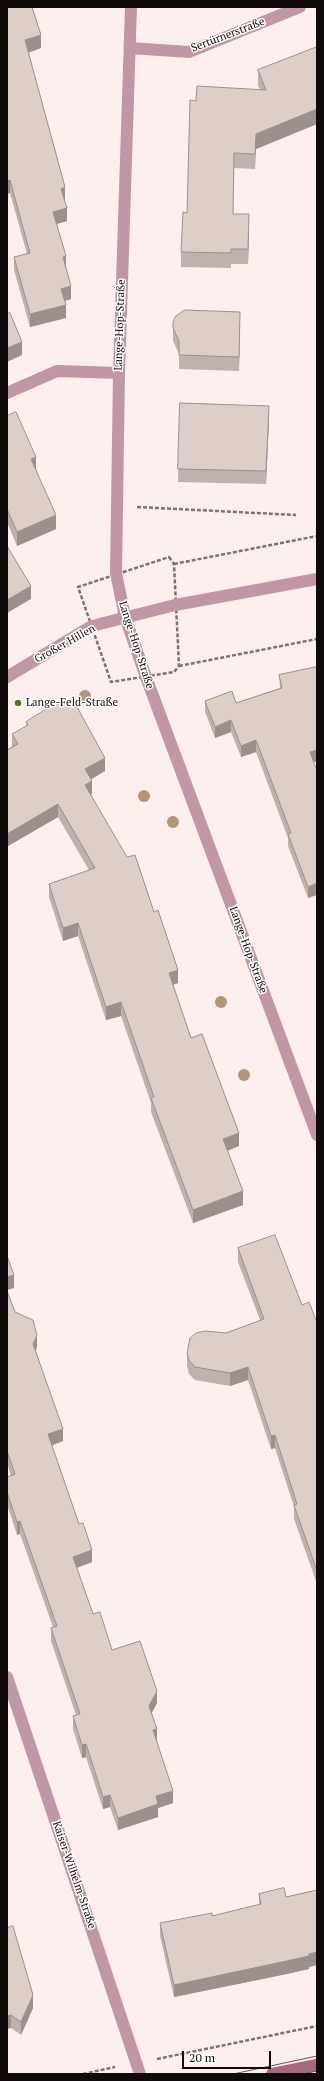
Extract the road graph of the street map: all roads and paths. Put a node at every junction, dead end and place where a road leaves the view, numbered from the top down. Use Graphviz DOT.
graph roads {
  1 [pos="131,7"];
  2 [pos="300,7"];
  3 [pos="130,48"];
  4 [pos="119,373"];
  5 [pos="7,392"];
  6 [pos="117,506"];
  7 [pos="296,516"];
  8 [pos="317,536"];
  9 [pos="174,564"];
  10 [pos="317,579"];
  11 [pos="125,617"];
  12 [pos="317,639"];
  13 [pos="179,666"];
  14 [pos="7,676"];
  15 [pos="317,1135"];
  16 [pos="7,1677"];
  17 [pos="317,2026"];
  18 [pos="317,2065"];
  19 [pos="139,2068"];
  20 [pos="83,2074"];
  21 [pos="272,2074"];
  1 -- 3 [label="street, Lange-Hop-Straße"];
  2 -- 3 [label="street, Sertürnerstraße"];
  3 -- 4 [label="street, Lange-Hop-Straße"];
  4 -- 5 [label="street"];
  4 -- 6 [label="street, Lange-Hop-Straße"];
  6 -- 7 [label="path"];
  6 -- 11 [label="street, Lange-Hop-Straße"];
  8 -- 9 [label="path"];
  10 -- 11 [label="street"];
  11 -- 14 [label="street, Großer Hillen"];
  11 -- 15 [label="street, Lange-Hop-Straße"];
  12 -- 13 [label="path"];
  16 -- 19 [label="street, Kaiser-Wilhelm-Straße"];
  17 -- 19 [label="path"];
  18 -- 21 [label="main road"];
  19 -- 20 [label="path"];
}
